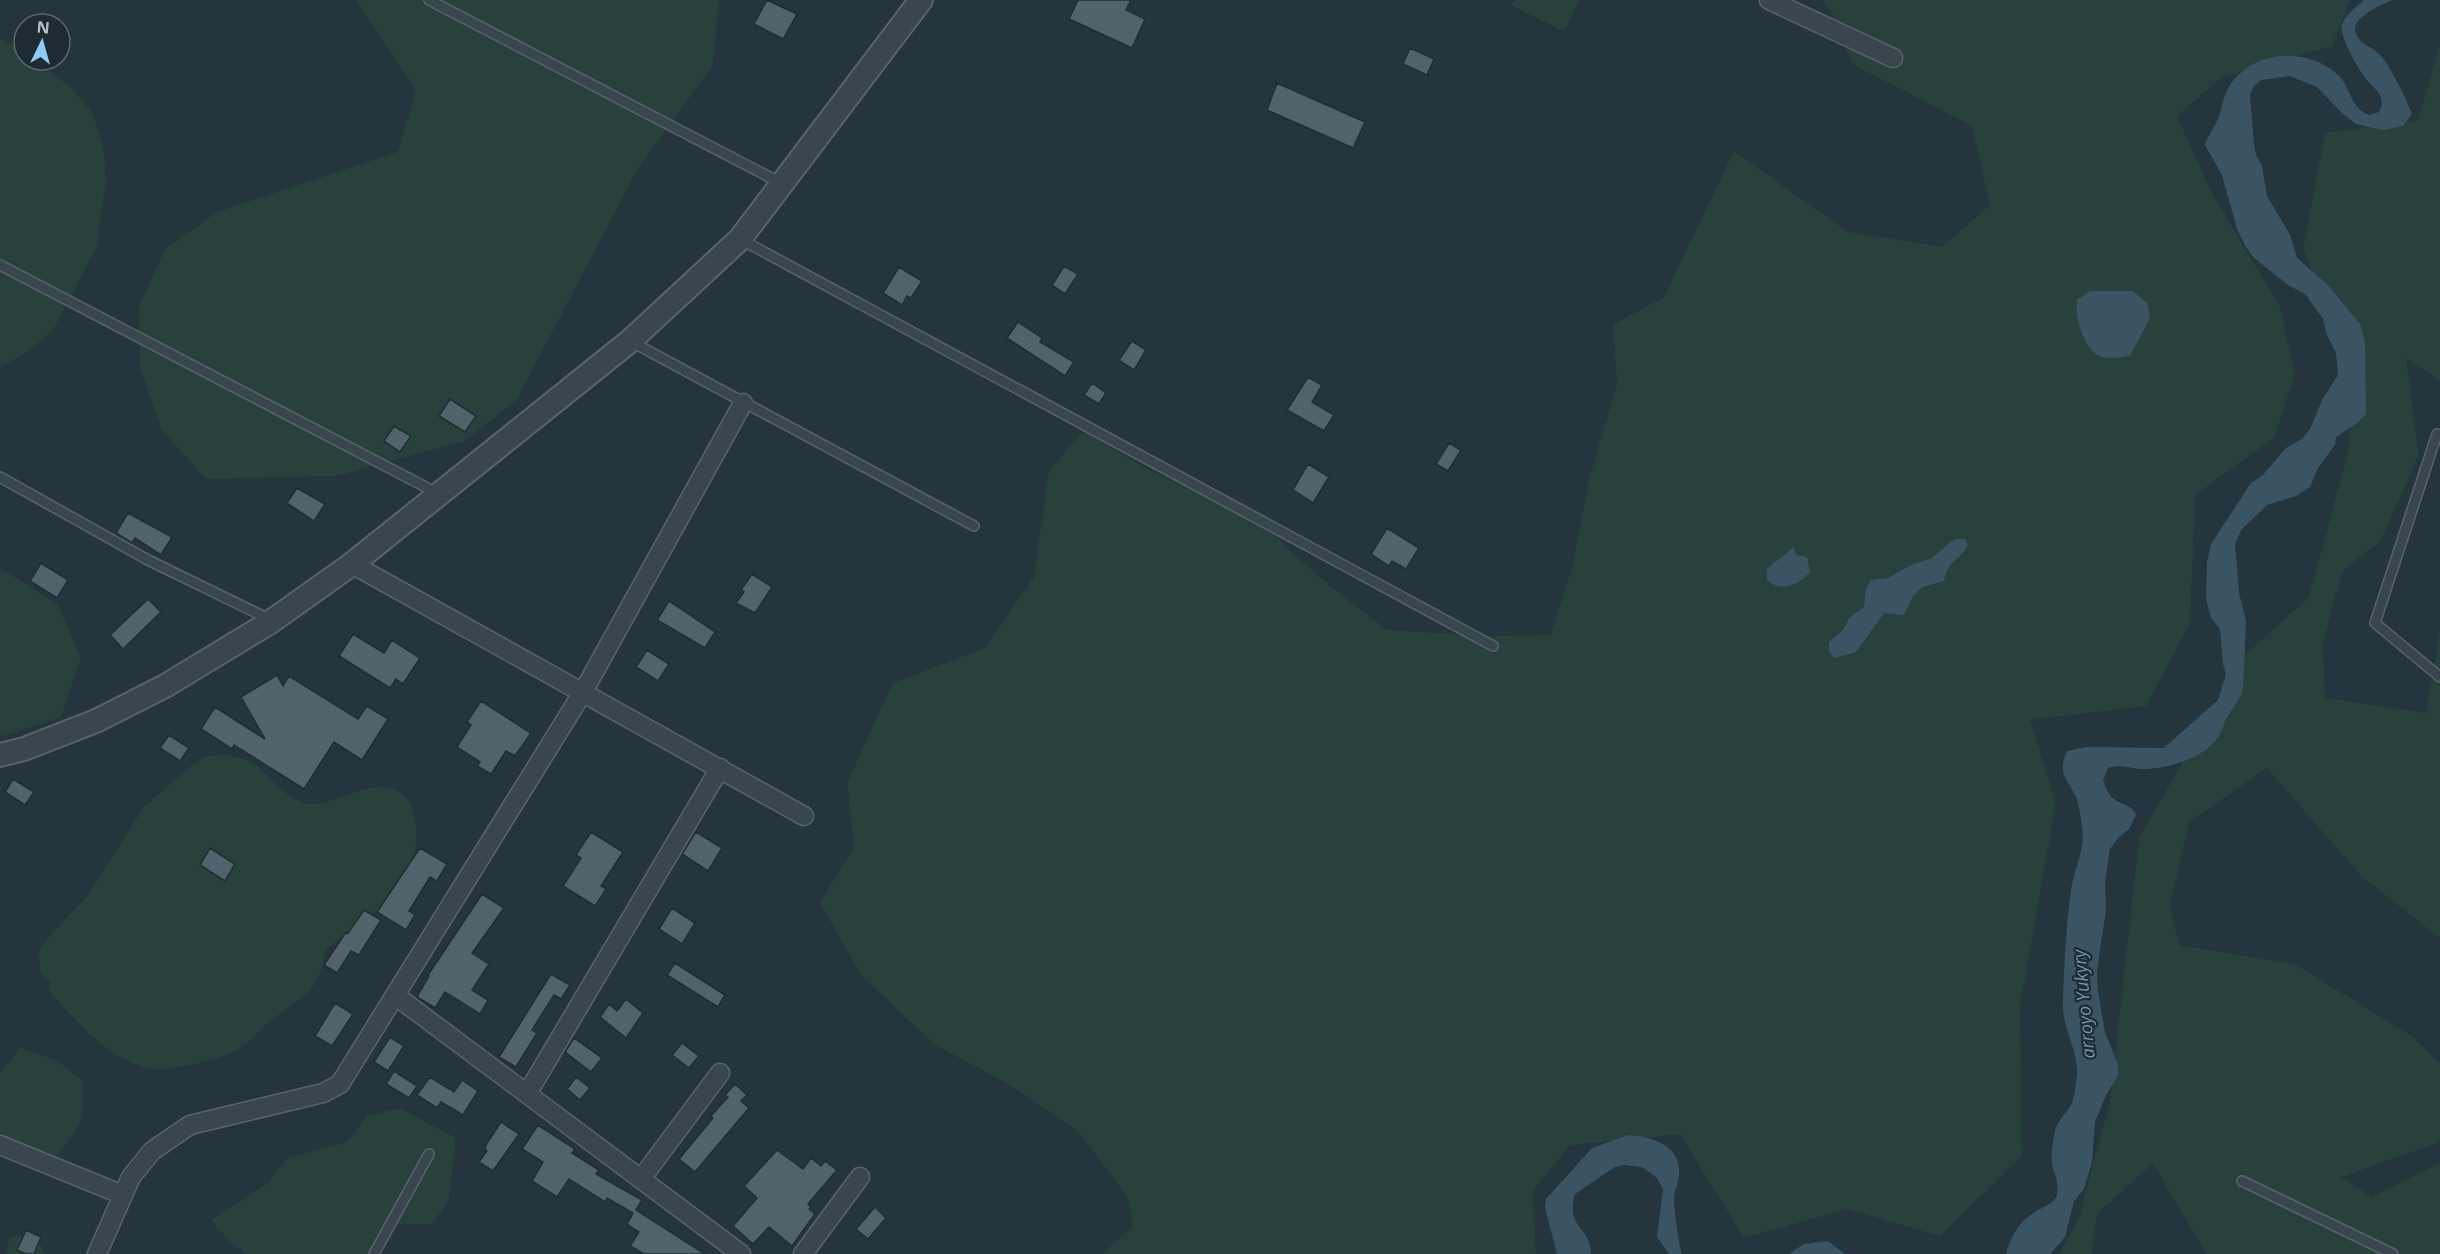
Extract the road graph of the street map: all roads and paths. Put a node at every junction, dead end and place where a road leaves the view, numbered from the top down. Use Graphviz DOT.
graph roads {
  1 [pos="429,0"];
  2 [pos="1769,0"];
  3 [pos="916,2"];
  4 [pos="1893,58"];
  5 [pos="782,184"];
  6 [pos="740,239"];
  7 [pos="0,265"];
  8 [pos="630,341"];
  9 [pos="743,403"];
  10 [pos="2440,436"];
  11 [pos="0,477"];
  12 [pos="439,494"];
  13 [pos="974,526"];
  14 [pos="352,564"];
  15 [pos="273,620"];
  16 [pos="1493,646"];
  17 [pos="2440,677"];
  18 [pos="583,692"];
  19 [pos="0,755"];
  20 [pos="720,768"];
  21 [pos="804,816"];
  22 [pos="396,996"];
  23 [pos="720,1073"];
  24 [pos="527,1094"];
  25 [pos="0,1145"];
  26 [pos="429,1154"];
  27 [pos="860,1177"];
  28 [pos="641,1179"];
  29 [pos="2242,1181"];
  30 [pos="123,1195"];
  31 [pos="98,1254"];
  32 [pos="374,1254"];
  33 [pos="741,1254"];
  34 [pos="803,1254"];
  35 [pos="2393,1254"];
  1 -- 5 [label="lane"];
  2 -- 4 [label="street"];
  3 -- 5 [label="street"];
  5 -- 6 [label="street"];
  6 -- 8 [label="street"];
  6 -- 16 [label="lane"];
  7 -- 12 [label="lane"];
  8 -- 9 [label="lane"];
  8 -- 12 [label="street"];
  9 -- 13 [label="lane"];
  9 -- 18 [label="street"];
  10 -- 17 [label="lane"];
  11 -- 15 [label="lane"];
  12 -- 14 [label="street"];
  14 -- 15 [label="street"];
  14 -- 18 [label="street"];
  15 -- 19 [label="street"];
  18 -- 20 [label="street"];
  18 -- 22 [label="street"];
  20 -- 21 [label="street"];
  20 -- 24 [label="street"];
  22 -- 24 [label="street"];
  22 -- 30 [label="street"];
  23 -- 28 [label="street"];
  24 -- 28 [label="street"];
  25 -- 30 [label="street"];
  26 -- 32 [label="lane"];
  27 -- 34 [label="street"];
  28 -- 33 [label="street"];
  29 -- 35 [label="lane"];
  30 -- 31 [label="street"];
}
